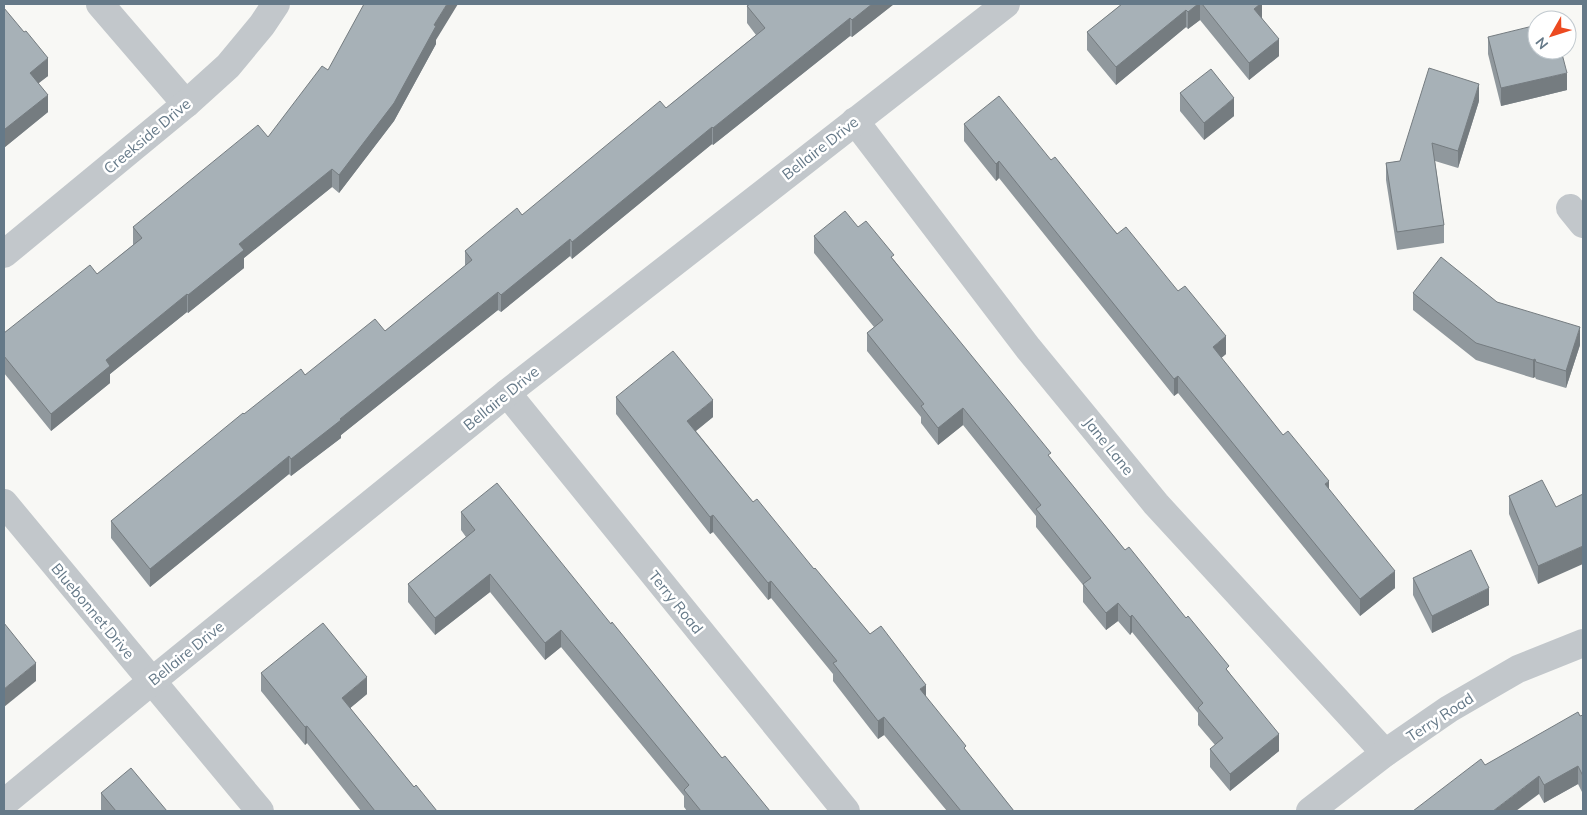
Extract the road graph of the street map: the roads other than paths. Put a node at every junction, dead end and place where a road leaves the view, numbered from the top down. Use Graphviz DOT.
graph roads {
  1 [pos="100,4"];
  2 [pos="276,4"];
  3 [pos="1006,4"];
  4 [pos="186,104"];
  5 [pos="855,121"];
  6 [pos="4,254"];
  7 [pos="507,393"];
  8 [pos="4,503"];
  9 [pos="1583,643"];
  10 [pos="152,681"];
  11 [pos="1385,753"];
  12 [pos="4,803"];
  13 [pos="260,811"];
  14 [pos="846,811"];
  15 [pos="1310,811"];
  1 -- 4 [label="street"];
  2 -- 4 [label="street, Creekside Drive"];
  3 -- 5 [label="street, Bellaire Drive"];
  4 -- 6 [label="street, Creekside Drive"];
  5 -- 7 [label="street, Bellaire Drive"];
  5 -- 11 [label="street, Jane Lane"];
  7 -- 10 [label="street, Bellaire Drive"];
  7 -- 14 [label="street, Terry Road"];
  8 -- 10 [label="street, Bluebonnet Drive"];
  9 -- 11 [label="street, Terry Road"];
  10 -- 12 [label="street, Bellaire Drive"];
  10 -- 13 [label="street, Bluebonnet Drive"];
  11 -- 15 [label="street, Terry Road"];
}
